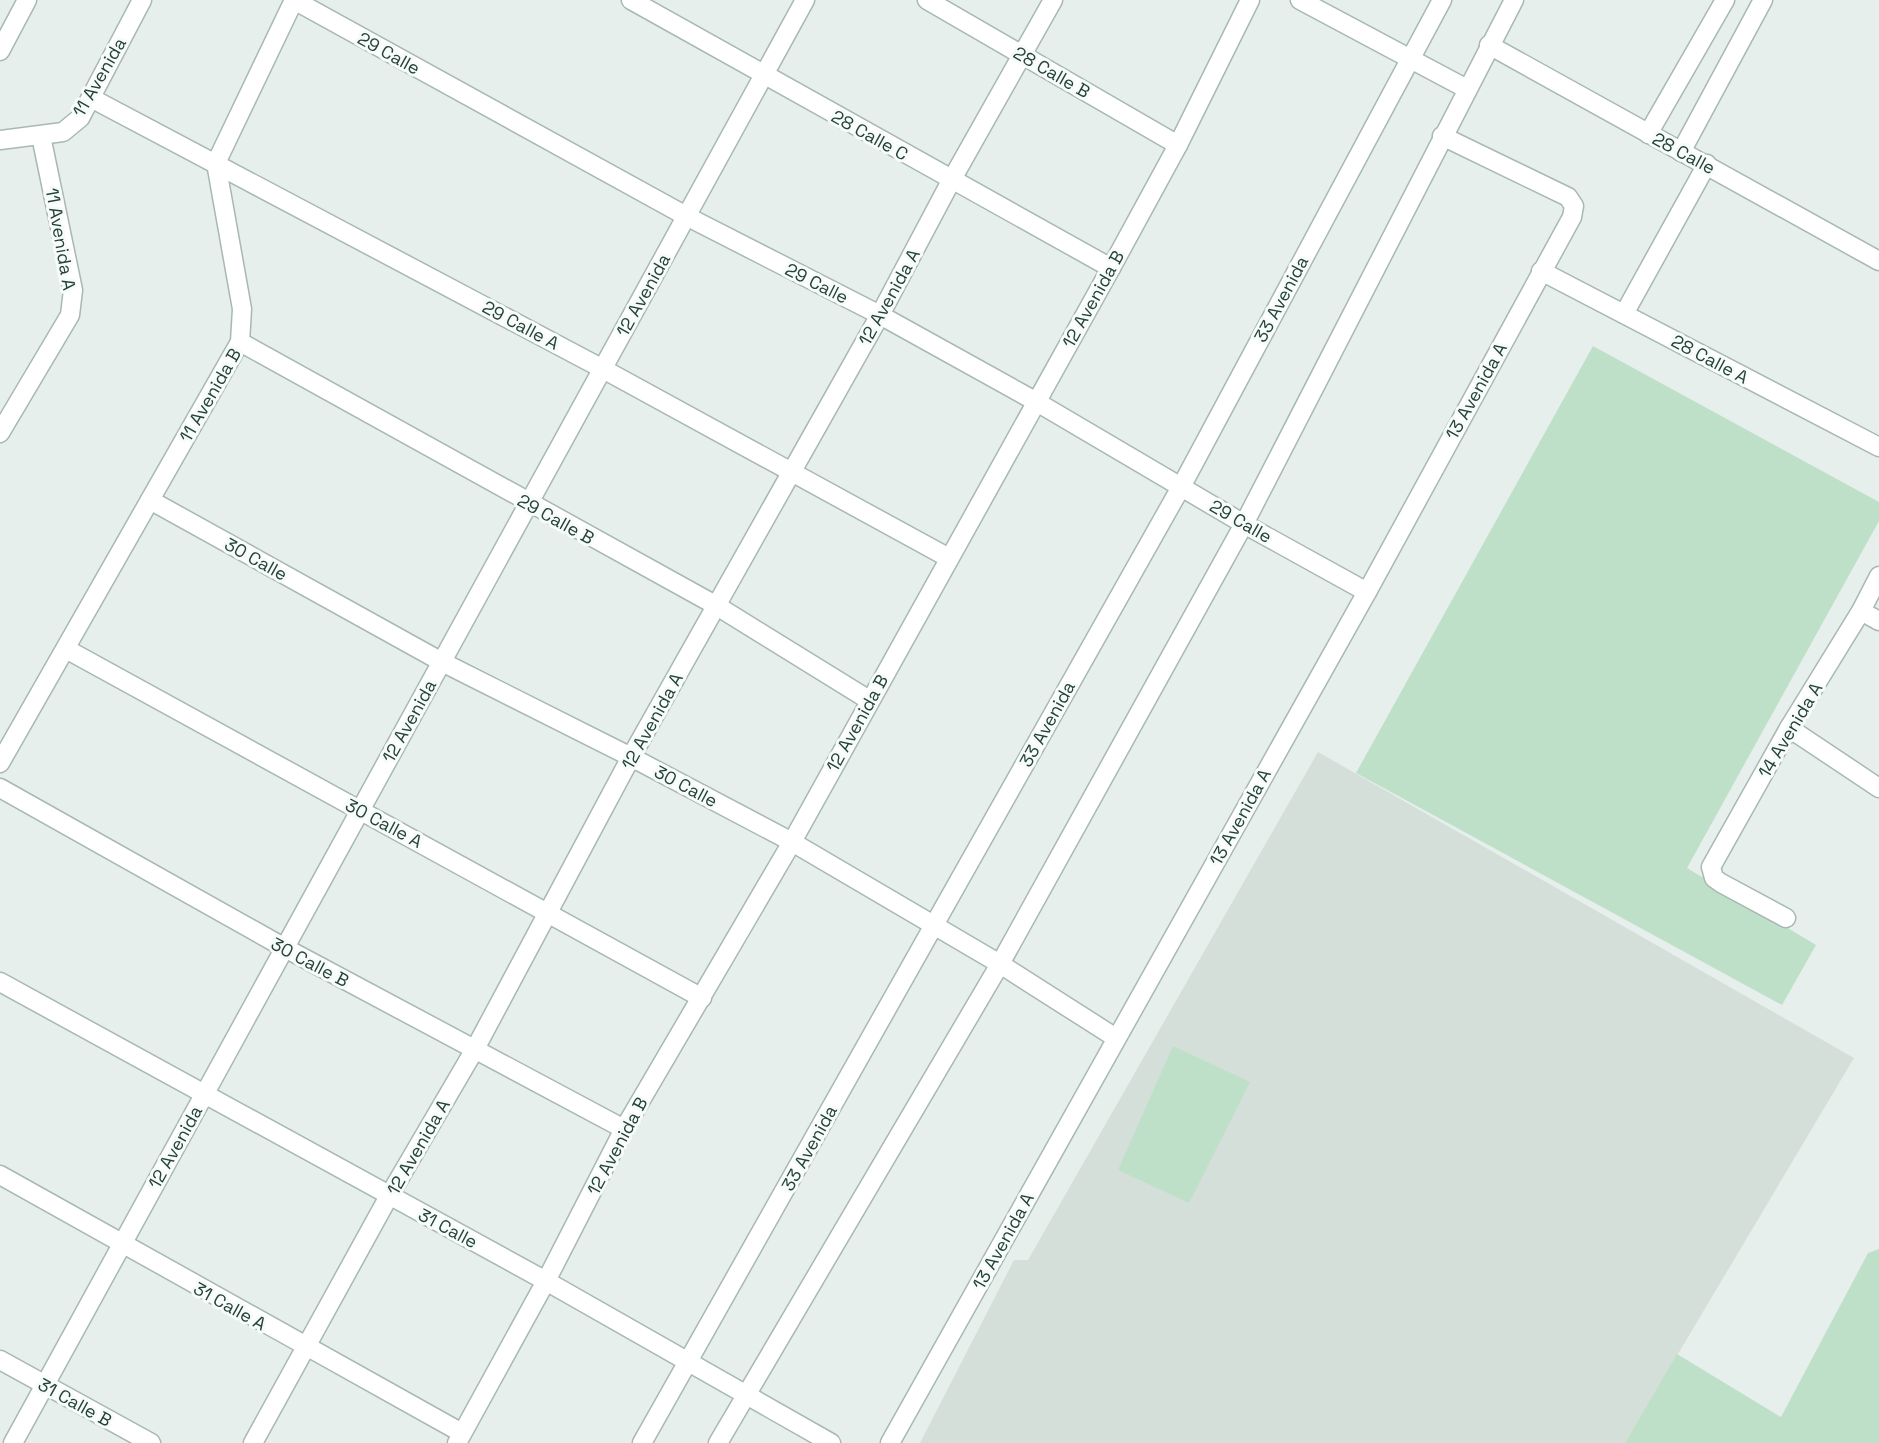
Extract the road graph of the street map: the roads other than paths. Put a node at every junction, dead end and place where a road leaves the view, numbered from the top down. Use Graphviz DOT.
graph roads {
  1 [pos="27,0"];
  2 [pos="142,0"];
  3 [pos="294,0"];
  4 [pos="631,0"];
  5 [pos="805,0"];
  6 [pos="927,0"];
  7 [pos="1053,0"];
  8 [pos="1250,0"];
  9 [pos="1300,0"];
  10 [pos="1442,0"];
  11 [pos="1514,0"];
  12 [pos="1725,0"];
  13 [pos="1763,0"];
  14 [pos="1489,45"];
  15 [pos="0,51"];
  16 [pos="1022,55"];
  17 [pos="1410,60"];
  18 [pos="764,75"];
  19 [pos="1467,89"];
  20 [pos="91,98"];
  21 [pos="1648,134"];
  22 [pos="40,136"];
  23 [pos="1443,136"];
  24 [pos="0,140"];
  25 [pos="1178,146"];
  26 [pos="1682,152"];
  27 [pos="216,162"];
  28 [pos="1707,164"];
  29 [pos="951,181"];
  30 [pos="686,216"];
  31 [pos="1879,261"];
  32 [pos="1111,268"];
  33 [pos="1541,271"];
  34 [pos="1624,314"];
  35 [pos="880,315"];
  36 [pos="240,342"];
  37 [pos="603,369"];
  38 [pos="1035,401"];
  39 [pos="0,433"];
  40 [pos="1879,447"];
  41 [pos="791,470"];
  42 [pos="1180,487"];
  43 [pos="150,500"];
  44 [pos="528,504"];
  45 [pos="1244,524"];
  46 [pos="949,558"];
  47 [pos="1879,576"];
  48 [pos="1367,592"];
  49 [pos="717,606"];
  50 [pos="1861,611"];
  51 [pos="1879,621"];
  52 [pos="66,648"];
  53 [pos="442,662"];
  54 [pos="869,700"];
  55 [pos="1789,728"];
  56 [pos="631,757"];
  57 [pos="0,763"];
  58 [pos="0,788"];
  59 [pos="1879,788"];
  60 [pos="360,810"];
  61 [pos="792,842"];
  62 [pos="548,911"];
  63 [pos="1786,918"];
  64 [pos="933,926"];
  65 [pos="285,948"];
  66 [pos="1000,964"];
  67 [pos="0,982"];
  68 [pos="702,998"];
  69 [pos="1116,1038"];
  70 [pos="475,1049"];
  71 [pos="204,1095"];
  72 [pos="624,1129"];
  73 [pos="0,1175"];
  74 [pos="389,1196"];
  75 [pos="122,1245"];
  76 [pos="546,1281"];
  77 [pos="305,1348"];
  78 [pos="0,1360"];
  79 [pos="688,1362"];
  80 [pos="45,1385"];
  81 [pos="745,1395"];
  82 [pos="460,1438"];
  83 [pos="13,1443"];
  84 [pos="151,1443"];
  85 [pos="253,1443"];
  86 [pos="642,1443"];
  87 [pos="718,1443"];
  88 [pos="831,1443"];
  89 [pos="890,1443"];
  1 -- 15 [label="street"];
  2 -- 20 [label="street, 11 Avenida"];
  3 -- 27 [label="street"];
  3 -- 30 [label="street, 29 Calle"];
  4 -- 18 [label="street, 28 Calle C"];
  5 -- 18 [label="street, 12 Avenida"];
  6 -- 16 [label="street, 28 Calle B"];
  7 -- 16 [label="street, 12 Avenida A"];
  8 -- 25 [label="street, 12 Avenida B"];
  9 -- 17 [label="street"];
  10 -- 17 [label="street, 33 Avenida"];
  11 -- 14 [label="street"];
  12 -- 21 [label="street"];
  13 -- 26 [label="street"];
  14 -- 19 [label="street"];
  14 -- 21 [label="street, 28 Calle"];
  16 -- 25 [label="street, 28 Calle B"];
  16 -- 29 [label="street, 12 Avenida A"];
  17 -- 19 [label="street"];
  17 -- 42 [label="street, 33 Avenida"];
  18 -- 29 [label="street, 28 Calle C"];
  18 -- 30 [label="street, 12 Avenida"];
  19 -- 23 [label="street"];
  20 -- 22 [label="street, 11 Avenida"];
  20 -- 27 [label="street, 29 Calle A"];
  21 -- 26 [label="street, 28 Calle"];
  22 -- 24 [label="street"];
  22 -- 39 [label="street, 11 Avenida A"];
  23 -- 33 [label="street, 13 Avenida A"];
  23 -- 45 [label="street"];
  25 -- 32 [label="street, 12 Avenida B"];
  26 -- 28 [label="street, 28 Calle"];
  27 -- 36 [label="street, 11 Avenida B"];
  27 -- 37 [label="street, 29 Calle A"];
  28 -- 31 [label="street, 28 Calle"];
  28 -- 34 [label="street"];
  29 -- 32 [label="street, 28 Calle C"];
  29 -- 35 [label="street, 12 Avenida A"];
  30 -- 35 [label="street, 29 Calle"];
  30 -- 37 [label="street, 12 Avenida"];
  32 -- 38 [label="street, 12 Avenida B"];
  33 -- 34 [label="street, 28 Calle A"];
  33 -- 48 [label="street, 13 Avenida A"];
  34 -- 40 [label="street, 28 Calle A"];
  35 -- 38 [label="street, 29 Calle"];
  35 -- 41 [label="street, 12 Avenida A"];
  36 -- 43 [label="street, 11 Avenida B"];
  36 -- 44 [label="street, 29 Calle B"];
  37 -- 41 [label="street, 29 Calle A"];
  37 -- 44 [label="street, 12 Avenida"];
  38 -- 42 [label="street, 29 Calle"];
  38 -- 46 [label="street, 12 Avenida B"];
  41 -- 46 [label="street, 29 Calle A"];
  41 -- 49 [label="street, 12 Avenida A"];
  42 -- 45 [label="street, 29 Calle"];
  42 -- 64 [label="street, 33 Avenida"];
  43 -- 52 [label="street, 11 Avenida B"];
  43 -- 53 [label="street, 30 Calle"];
  44 -- 49 [label="street, 29 Calle B"];
  44 -- 53 [label="street, 12 Avenida"];
  45 -- 48 [label="street, 29 Calle"];
  45 -- 66 [label="street"];
  46 -- 54 [label="street, 12 Avenida B"];
  47 -- 50 [label="street, 14 Avenida A"];
  48 -- 69 [label="street, 13 Avenida A"];
  49 -- 54 [label="street, 29 Calle B"];
  49 -- 56 [label="street, 12 Avenida A"];
  50 -- 51 [label="street"];
  50 -- 55 [label="street, 14 Avenida A"];
  52 -- 57 [label="street, 11 Avenida B"];
  52 -- 60 [label="street, 30 Calle A"];
  53 -- 56 [label="street, 30 Calle"];
  53 -- 60 [label="street, 12 Avenida"];
  54 -- 61 [label="street, 12 Avenida B"];
  55 -- 59 [label="street"];
  55 -- 63 [label="street, 14 Avenida A"];
  56 -- 61 [label="street, 30 Calle"];
  56 -- 62 [label="street, 12 Avenida A"];
  58 -- 65 [label="street, 30 Calle B"];
  60 -- 62 [label="street, 30 Calle A"];
  60 -- 65 [label="street, 12 Avenida"];
  61 -- 64 [label="street, 30 Calle"];
  61 -- 68 [label="street, 12 Avenida B"];
  62 -- 68 [label="street, 30 Calle A"];
  62 -- 70 [label="street, 12 Avenida A"];
  64 -- 66 [label="street, 30 Calle"];
  64 -- 79 [label="street, 33 Avenida"];
  65 -- 70 [label="street, 30 Calle B"];
  65 -- 71 [label="street, 12 Avenida"];
  66 -- 69 [label="street, 30 Calle"];
  66 -- 81 [label="street"];
  67 -- 71 [label="street, 31 Calle"];
  68 -- 72 [label="street, 12 Avenida B"];
  69 -- 89 [label="street, 13 Avenida A"];
  70 -- 72 [label="street, 30 Calle B"];
  70 -- 74 [label="street, 12 Avenida A"];
  71 -- 74 [label="street, 31 Calle"];
  71 -- 75 [label="street, 12 Avenida"];
  72 -- 76 [label="street, 12 Avenida B"];
  73 -- 75 [label="street, 31 Calle A"];
  74 -- 76 [label="street, 31 Calle"];
  74 -- 77 [label="street, 12 Avenida A"];
  75 -- 77 [label="street, 31 Calle A"];
  75 -- 80 [label="street, 12 Avenida"];
  76 -- 79 [label="street, 31 Calle"];
  76 -- 82 [label="street, 12 Avenida B"];
  77 -- 82 [label="street, 31 Calle A"];
  77 -- 85 [label="street, 12 Avenida A"];
  78 -- 80 [label="street, 31 Calle B"];
  79 -- 81 [label="street, 31 Calle"];
  79 -- 86 [label="street, 33 Avenida"];
  80 -- 83 [label="street, 12 Avenida"];
  80 -- 84 [label="street, 31 Calle B"];
  81 -- 87 [label="street"];
  81 -- 88 [label="street, 31 Calle"];
}
